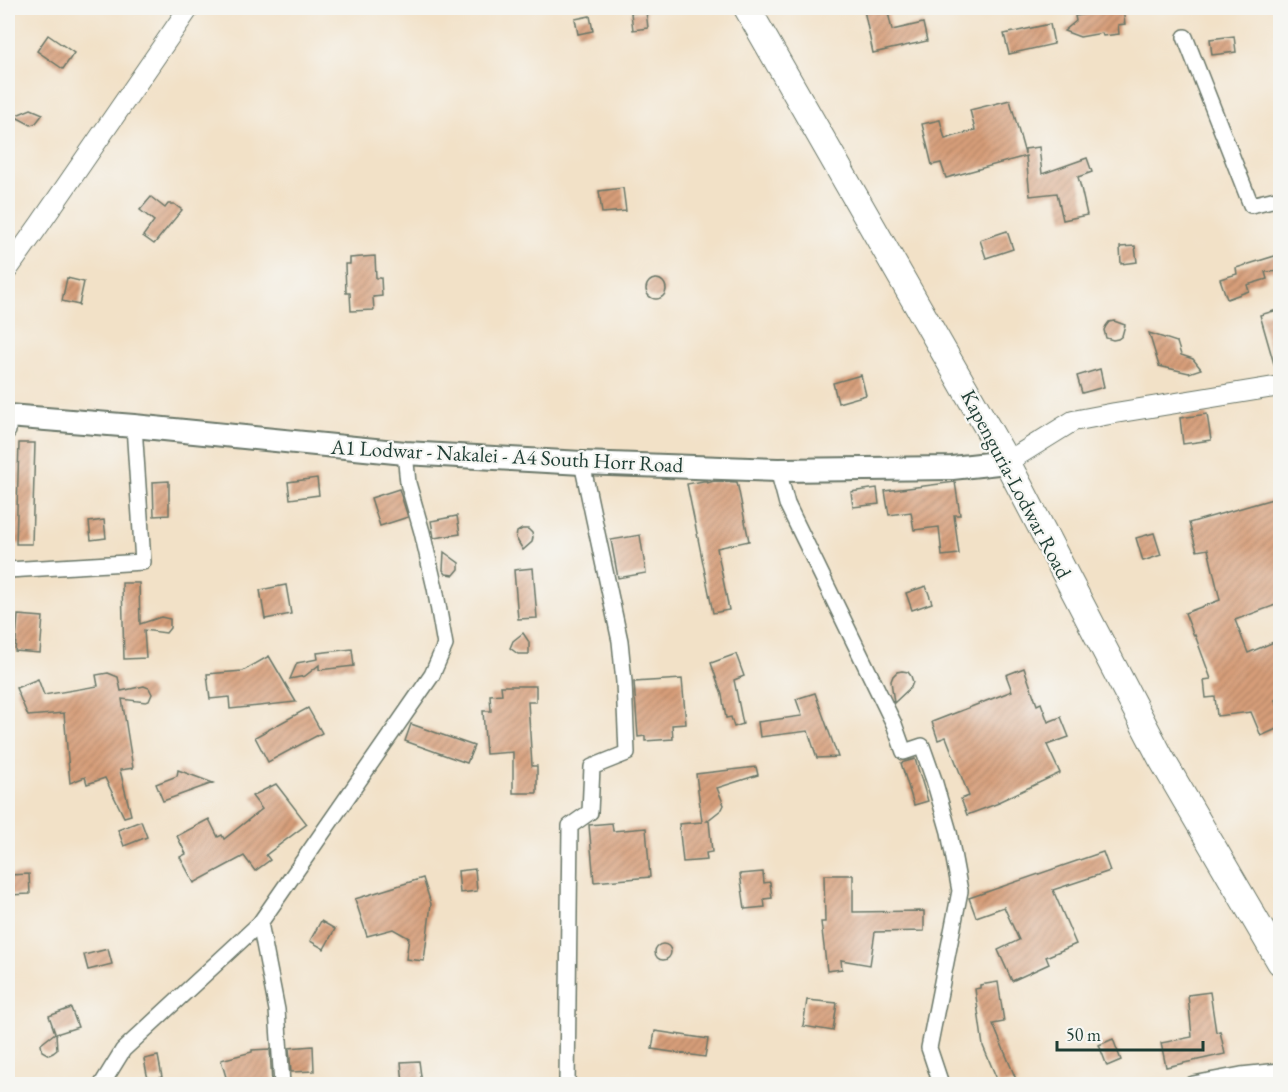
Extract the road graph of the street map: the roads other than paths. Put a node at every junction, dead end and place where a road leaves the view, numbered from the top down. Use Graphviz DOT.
graph roads {
  1 [pos="189,8"];
  2 [pos="747,8"];
  3 [pos="1185,37"];
  4 [pos="1281,198"];
  5 [pos="8,269"];
  6 [pos="1281,386"];
  7 [pos="8,416"];
  8 [pos="134,426"];
  9 [pos="8,432"];
  10 [pos="405,453"];
  11 [pos="1007,462"];
  12 [pos="582,463"];
  13 [pos="778,470"];
  14 [pos="8,570"];
  15 [pos="260,923"];
  16 [pos="1281,962"];
  17 [pos="1281,1071"];
  18 [pos="102,1084"];
  19 [pos="282,1084"];
  20 [pos="567,1084"];
  21 [pos="941,1084"];
  22 [pos="1193,1084"];
  1 -- 5 [label="street"];
  2 -- 11 [label="highway, Kapenguria-Lodwar Road"];
  3 -- 4 [label="street"];
  6 -- 11 [label="street"];
  7 -- 8 [label="main road, A1 Lodwar - Nakalei - A4 South Horr Road"];
  7 -- 9 [label="street"];
  8 -- 10 [label="main road, A1 Lodwar - Nakalei - A4 South Horr Road"];
  8 -- 14 [label="street"];
  10 -- 12 [label="main road, A1 Lodwar - Nakalei - A4 South Horr Road"];
  10 -- 15 [label="street"];
  11 -- 13 [label="main road, A1 Lodwar - Nakalei - A4 South Horr Road"];
  11 -- 16 [label="highway, Kapenguria-Lodwar Road"];
  12 -- 13 [label="main road, A1 Lodwar - Nakalei - A4 South Horr Road"];
  12 -- 20 [label="street"];
  13 -- 21 [label="street"];
  15 -- 18 [label="street"];
  15 -- 19 [label="street"];
  17 -- 22 [label="street"];
}
